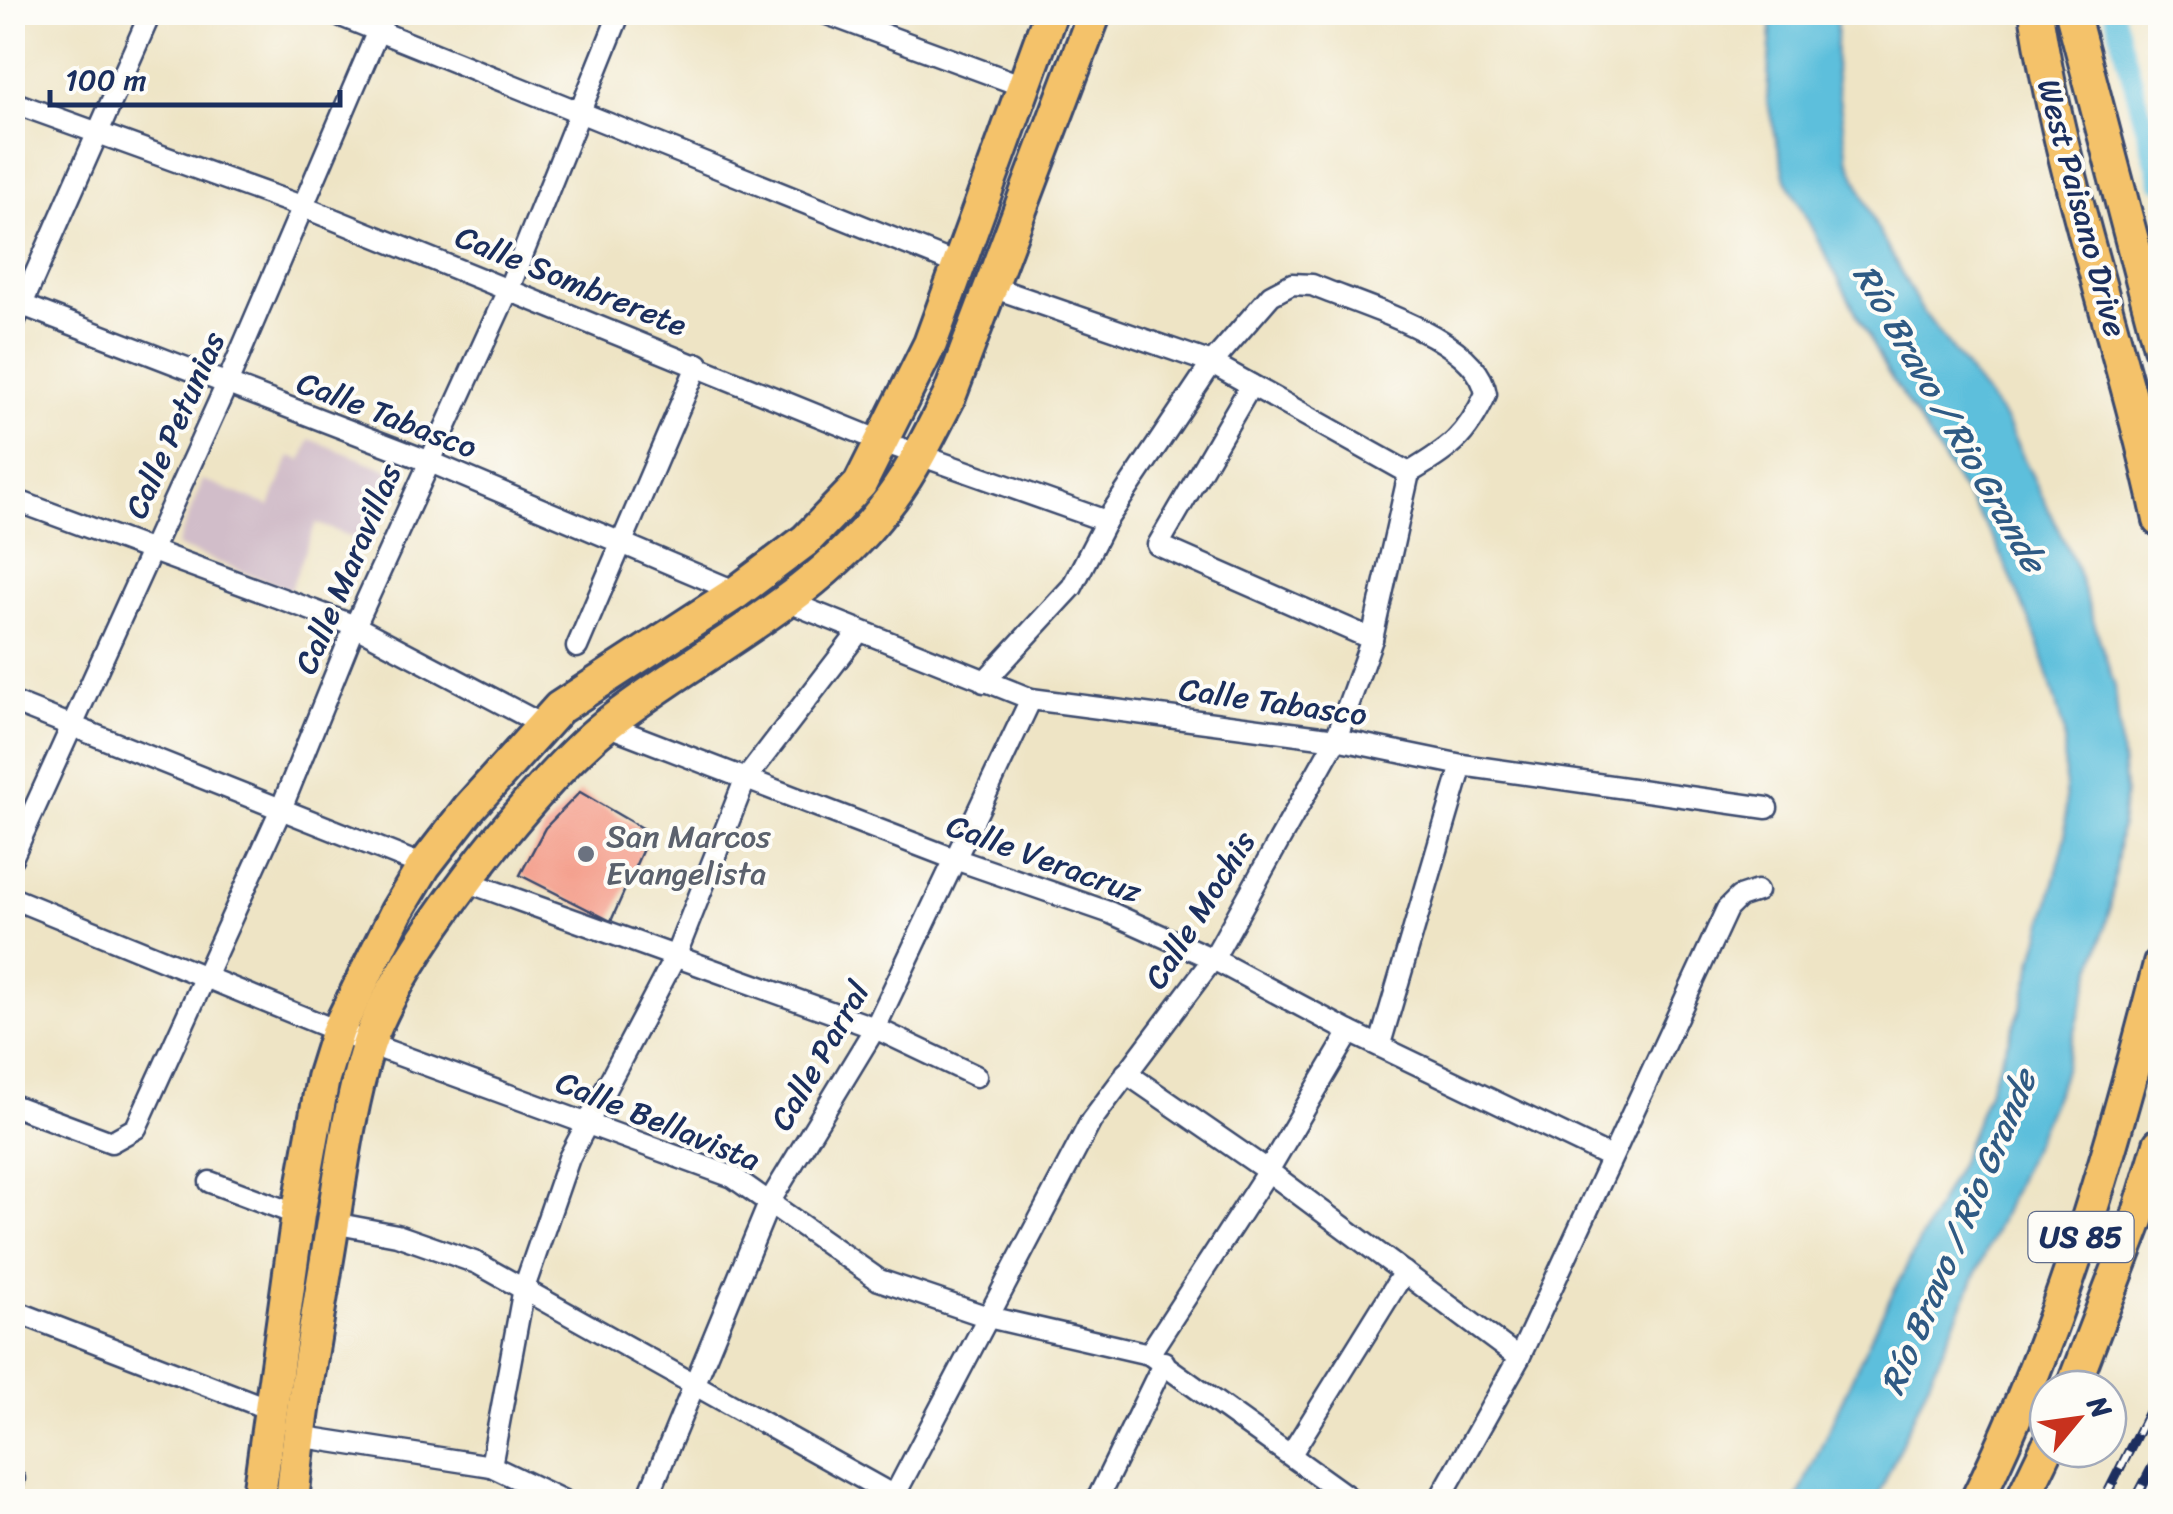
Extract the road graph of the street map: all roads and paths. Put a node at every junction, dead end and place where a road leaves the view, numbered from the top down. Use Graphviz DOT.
graph roads {
  1 [pos="151,12"];
  2 [pos="331,12"];
  3 [pos="620,12"];
  4 [pos="822,12"];
  5 [pos="1051,12"];
  6 [pos="1095,12"];
  7 [pos="2036,12"];
  8 [pos="2072,12"];
  9 [pos="383,22"];
  10 [pos="1023,86"];
  11 [pos="12,102"];
  12 [pos="580,116"];
  13 [pos="99,134"];
  14 [pos="301,206"];
  15 [pos="959,266"];
  16 [pos="992,287"];
  17 [pos="508,288"];
  18 [pos="18,303"];
  19 [pos="12,327"];
  20 [pos="2160,347"];
  21 [pos="698,364"];
  22 [pos="1212,364"];
  23 [pos="1251,385"];
  24 [pos="226,386"];
  25 [pos="2149,410"];
  26 [pos="882,442"];
  27 [pos="919,456"];
  28 [pos="428,460"];
  29 [pos="1409,473"];
  30 [pos="12,499"];
  31 [pos="2160,520"];
  32 [pos="1106,521"];
  33 [pos="625,542"];
  34 [pos="153,551"];
  35 [pos="737,592"];
  36 [pos="786,601"];
  37 [pos="354,626"];
  38 [pos="858,633"];
  39 [pos="1372,639"];
  40 [pos="577,647"];
  41 [pos="984,682"];
  42 [pos="1031,699"];
  43 [pos="12,702"];
  44 [pos="541,724"];
  45 [pos="606,725"];
  46 [pos="74,726"];
  47 [pos="1336,739"];
  48 [pos="1462,765"];
  49 [pos="746,780"];
  50 [pos="281,808"];
  51 [pos="1767,808"];
  52 [pos="12,858"];
  53 [pos="952,858"];
  54 [pos="424,866"];
  55 [pos="468,882"];
  56 [pos="1756,890"];
  57 [pos="12,898"];
  58 [pos="675,956"];
  59 [pos="1213,958"];
  60 [pos="2160,964"];
  61 [pos="206,976"];
  62 [pos="875,1028"];
  63 [pos="338,1030"];
  64 [pos="1350,1032"];
  65 [pos="369,1044"];
  66 [pos="1380,1044"];
  67 [pos="1126,1073"];
  68 [pos="976,1076"];
  69 [pos="12,1105"];
  70 [pos="587,1122"];
  71 [pos="2160,1144"];
  72 [pos="1610,1157"];
  73 [pos="1268,1171"];
  74 [pos="210,1182"];
  75 [pos="770,1201"];
  76 [pos="298,1215"];
  77 [pos="333,1222"];
  78 [pos="1404,1272"];
  79 [pos="524,1288"];
  80 [pos="12,1310"];
  81 [pos="988,1317"];
  82 [pos="1157,1358"];
  83 [pos="1519,1358"];
  84 [pos="2080,1369"];
  85 [pos="692,1384"];
  86 [pos="269,1408"];
  87 [pos="298,1436"];
  88 [pos="1291,1454"];
  89 [pos="491,1466"];
  90 [pos="2037,1469"];
  91 [pos="2160,1474"];
  92 [pos="18,1478"];
  93 [pos="893,1499"];
  94 [pos="15,1502"];
  95 [pos="258,1502"];
  96 [pos="292,1502"];
  97 [pos="566,1502"];
  98 [pos="646,1502"];
  99 [pos="1096,1502"];
  100 [pos="1354,1502"];
  101 [pos="1438,1502"];
  102 [pos="1976,1502"];
  103 [pos="2022,1502"];
  104 [pos="2146,1502"];
  1 -- 13 [label="street"];
  2 -- 9 [label="street"];
  3 -- 12 [label="street, Calle Maravillas"];
  4 -- 10 [label="street"];
  5 -- 10 [label="main road"];
  6 -- 16 [label="main road"];
  7 -- 25 [label="main road, West Paisano Drive"];
  8 -- 20 [label="main road, West Paisano Drive"];
  9 -- 12 [label="street"];
  9 -- 14 [label="street, Calle Petunias"];
  10 -- 15 [label="main road"];
  11 -- 13 [label="street, Calle Sombrerete"];
  12 -- 15 [label="street"];
  12 -- 17 [label="street, Calle Maravillas"];
  13 -- 14 [label="street, Calle Sombrerete"];
  13 -- 18 [label="street"];
  14 -- 17 [label="street, Calle Sombrerete"];
  14 -- 24 [label="street, Calle Petunias"];
  15 -- 26 [label="main road"];
  16 -- 22 [label="street"];
  16 -- 27 [label="main road"];
  17 -- 21 [label="street, Calle Sombrerete"];
  17 -- 28 [label="street, Calle Maravillas"];
  18 -- 19 [label="street"];
  18 -- 24 [label="street, Calle Tabasco"];
  21 -- 26 [label="street, Calle Sombrerete"];
  21 -- 33 [label="street"];
  22 -- 23 [label="street"];
  22 -- 29 [label="street"];
  22 -- 32 [label="street"];
  23 -- 29 [label="street"];
  23 -- 39 [label="street"];
  24 -- 28 [label="street, Calle Tabasco"];
  24 -- 34 [label="street, Calle Petunias"];
  25 -- 31 [label="main road, West Paisano Drive"];
  26 -- 27 [label="street, Calle Sombrerete"];
  26 -- 35 [label="main road"];
  27 -- 32 [label="street, Calle Sombrerete"];
  27 -- 36 [label="main road"];
  28 -- 33 [label="street, Calle Tabasco"];
  28 -- 37 [label="street, Calle Maravillas"];
  29 -- 39 [label="street, Calle Mochis"];
  30 -- 34 [label="street"];
  32 -- 41 [label="street"];
  33 -- 35 [label="street, Calle Tabasco"];
  33 -- 40 [label="street"];
  34 -- 37 [label="street"];
  34 -- 46 [label="street, Calle Petunias"];
  35 -- 44 [label="main road"];
  36 -- 38 [label="street, Calle Tabasco"];
  36 -- 45 [label="main road"];
  37 -- 44 [label="street"];
  37 -- 50 [label="street, Calle Maravillas"];
  38 -- 41 [label="street, Calle Tabasco"];
  38 -- 49 [label="street"];
  39 -- 47 [label="street, Calle Mochis"];
  41 -- 42 [label="street, Calle Tabasco"];
  42 -- 47 [label="street, Calle Tabasco"];
  42 -- 53 [label="street, Calle Parral"];
  43 -- 46 [label="street"];
  44 -- 54 [label="main road"];
  45 -- 49 [label="street, Calle Veracruz"];
  45 -- 55 [label="main road"];
  46 -- 50 [label="street"];
  46 -- 52 [label="street, Calle Petunias"];
  47 -- 48 [label="street, Calle Tabasco"];
  47 -- 59 [label="street, Calle Mochis"];
  48 -- 51 [label="street, Calle Tabasco"];
  48 -- 66 [label="street"];
  49 -- 53 [label="street, Calle Veracruz"];
  49 -- 58 [label="street"];
  50 -- 54 [label="street"];
  50 -- 61 [label="street, Calle Maravillas"];
  53 -- 59 [label="street, Calle Veracruz"];
  53 -- 62 [label="street, Calle Parral"];
  54 -- 63 [label="main road"];
  55 -- 58 [label="street"];
  55 -- 65 [label="main road"];
  56 -- 72 [label="street"];
  57 -- 61 [label="street, Calle Bellavista"];
  58 -- 62 [label="street"];
  58 -- 70 [label="street"];
  59 -- 64 [label="street, Calle Veracruz"];
  59 -- 67 [label="street, Calle Mochis"];
  60 -- 102 [label="main road, US 85"];
  61 -- 63 [label="street, Calle Bellavista"];
  61 -- 69 [label="street, Calle Maravillas"];
  62 -- 68 [label="street"];
  62 -- 75 [label="street, Calle Parral"];
  63 -- 65 [label="street, Calle Bellavista"];
  63 -- 76 [label="main road"];
  64 -- 66 [label="street, Calle Veracruz"];
  64 -- 73 [label="street"];
  65 -- 70 [label="street, Calle Bellavista"];
  65 -- 77 [label="main road"];
  66 -- 72 [label="street, Calle Veracruz"];
  67 -- 73 [label="street"];
  67 -- 81 [label="street, Calle Mochis"];
  70 -- 75 [label="street, Calle Bellavista"];
  70 -- 79 [label="street"];
  71 -- 84 [label="main road, US 85"];
  72 -- 83 [label="street"];
  73 -- 78 [label="street"];
  73 -- 82 [label="street"];
  74 -- 76 [label="street"];
  75 -- 81 [label="street, Calle Bellavista"];
  75 -- 85 [label="street, Calle Parral"];
  76 -- 86 [label="main road"];
  77 -- 79 [label="street"];
  77 -- 87 [label="main road"];
  78 -- 83 [label="street"];
  78 -- 88 [label="street"];
  79 -- 85 [label="street"];
  79 -- 89 [label="street"];
  80 -- 86 [label="street"];
  81 -- 82 [label="street, Calle Bellavista"];
  81 -- 93 [label="street, Calle Mochis"];
  82 -- 88 [label="street, Calle Bellavista"];
  82 -- 99 [label="street"];
  83 -- 101 [label="street"];
  85 -- 93 [label="street"];
  85 -- 98 [label="street, Calle Parral"];
  86 -- 95 [label="main road"];
  87 -- 89 [label="street"];
  87 -- 96 [label="main road"];
  88 -- 100 [label="street, Calle Bellavista"];
  89 -- 97 [label="street"];
  90 -- 103 [label="main road"];
  91 -- 104 [label="lane"];
  92 -- 94 [label="lane"];
}
